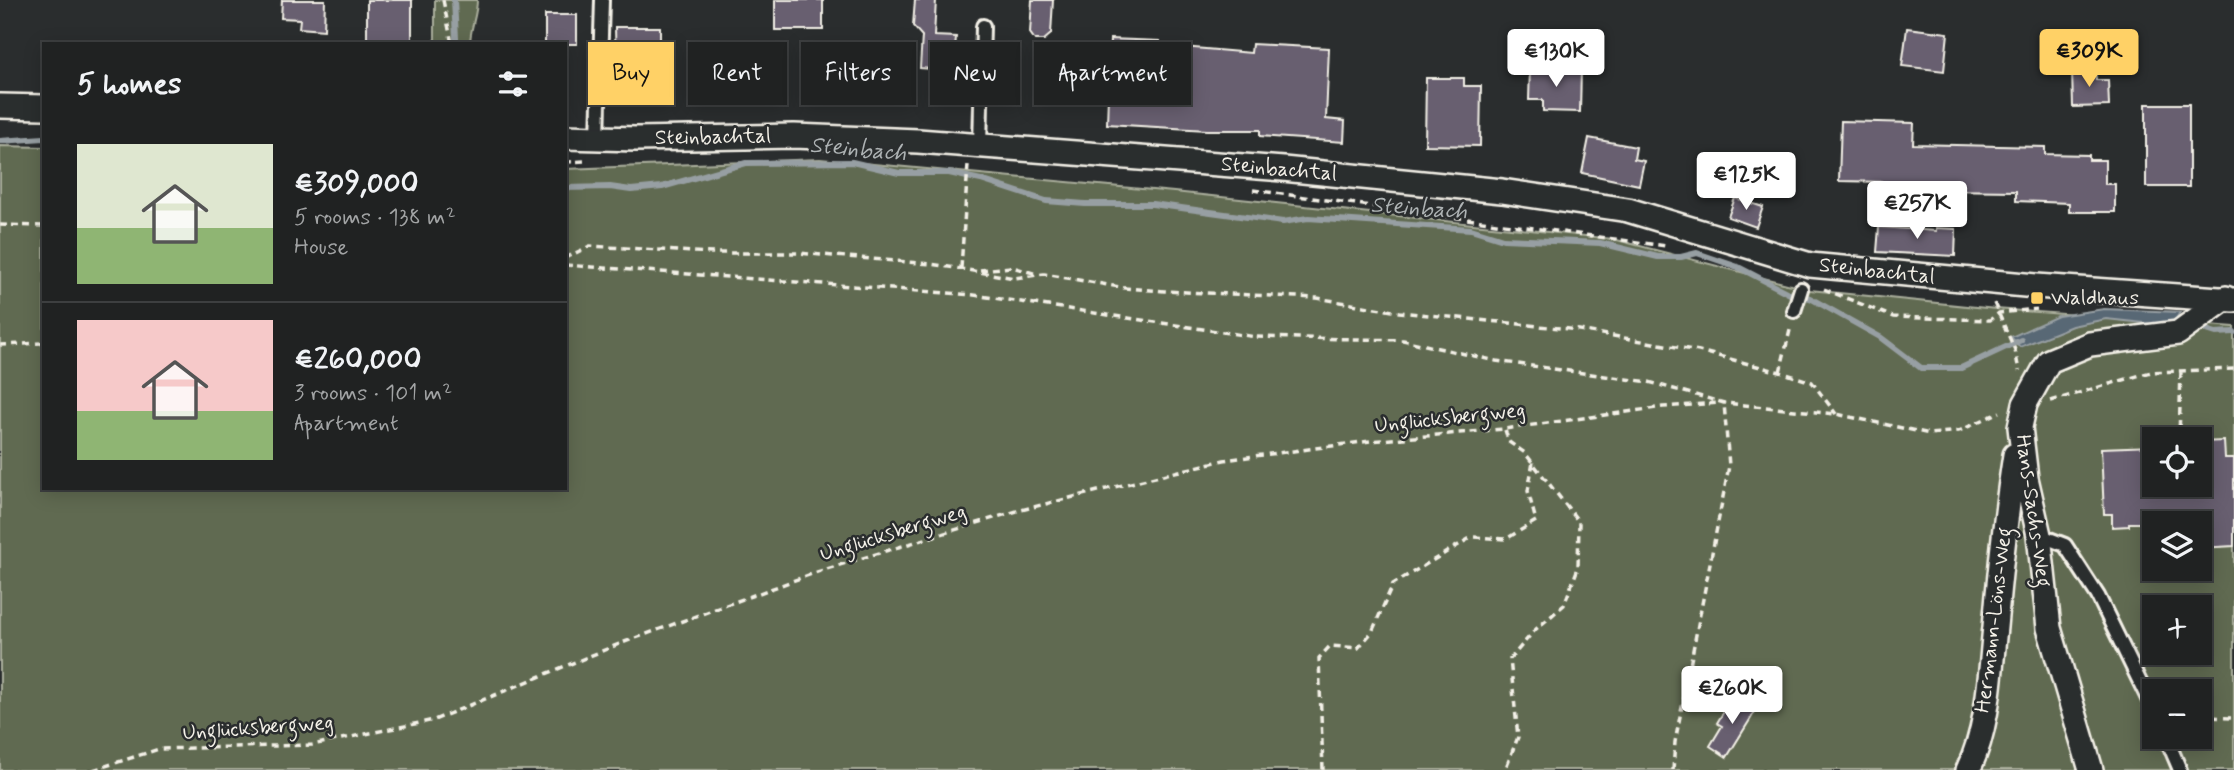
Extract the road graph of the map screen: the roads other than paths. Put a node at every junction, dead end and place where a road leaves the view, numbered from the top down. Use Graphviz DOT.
graph roads {
  1 [pos="602,0"];
  2 [pos="983,26"];
  3 [pos="0,106"];
  4 [pos="42,107"];
  5 [pos="567,137"];
  6 [pos="598,138"];
  7 [pos="980,146"];
  8 [pos="1801,289"];
  9 [pos="2230,299"];
  10 [pos="1794,311"];
  11 [pos="2020,428"];
  12 [pos="2039,535"];
  13 [pos="2142,686"];
  14 [pos="2170,749"];
  15 [pos="1968,770"];
  16 [pos="2091,770"];
  17 [pos="2180,770"];
  1 -- 6 [label="lane"];
  2 -- 7 [label="lane"];
  3 -- 4 [label="street"];
  5 -- 6 [label="street, Steinbachtal"];
  6 -- 7 [label="street, Steinbachtal"];
  7 -- 9 [label="street, Steinbachtal"];
  8 -- 10 [label="lane"];
  9 -- 11 [label="street, Hans-Sachs-Weg"];
  11 -- 12 [label="street, Hans-Sachs-Weg"];
  11 -- 15 [label="street, Hermann-Löns-Weg"];
  12 -- 13 [label="lane"];
  12 -- 16 [label="street, Hans-Sachs-Weg"];
  14 -- 17 [label="lane"];
}
